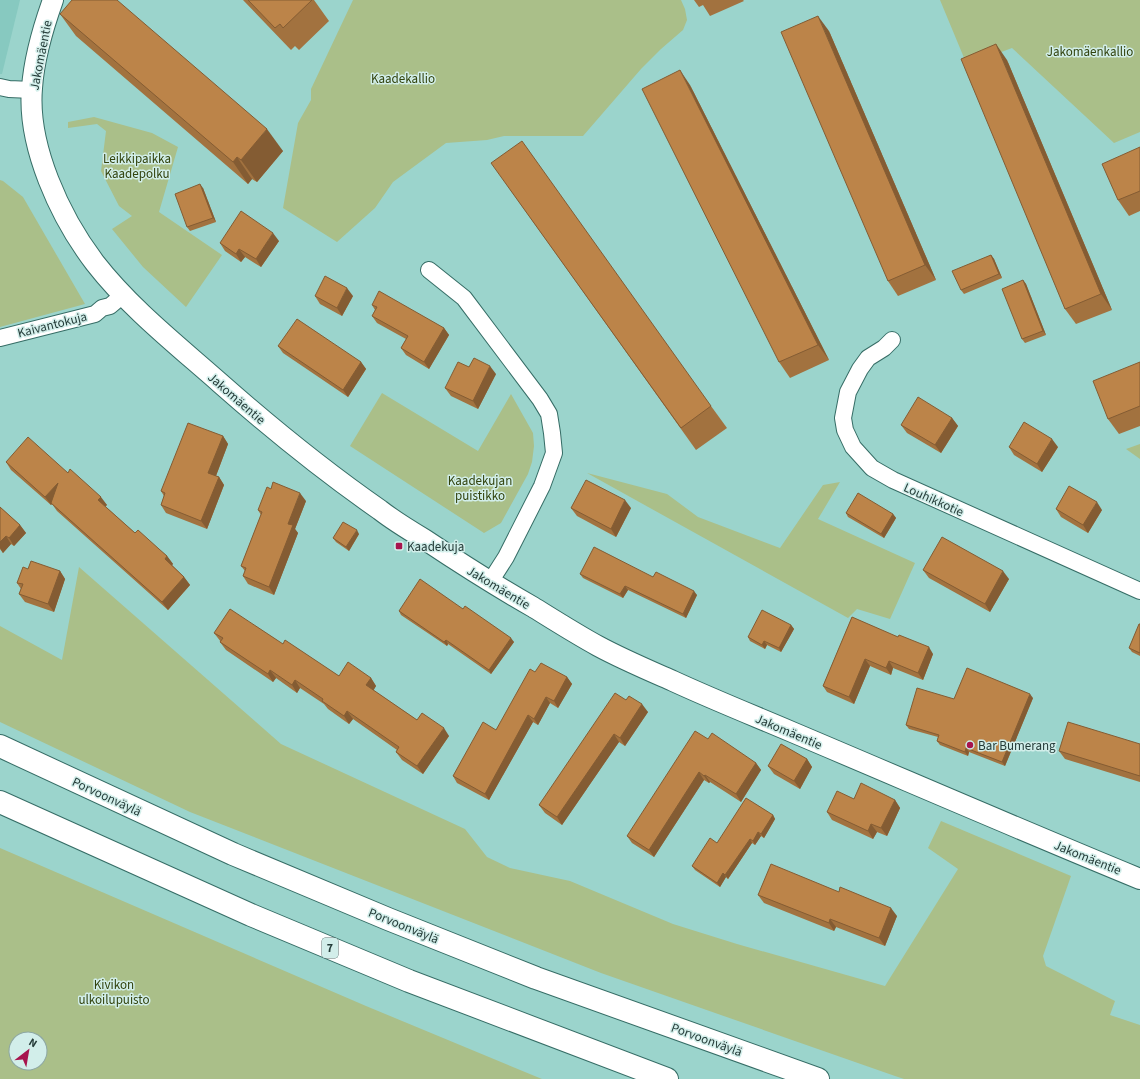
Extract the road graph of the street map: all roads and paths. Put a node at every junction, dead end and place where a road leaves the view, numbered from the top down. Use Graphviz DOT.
graph roads {
  1 [pos="53,0"];
  2 [pos="0,87"];
  3 [pos="32,90"];
  4 [pos="429,270"];
  5 [pos="123,295"];
  6 [pos="0,338"];
  7 [pos="892,340"];
  8 [pos="490,582"];
  9 [pos="1140,591"];
  10 [pos="0,746"];
  11 [pos="0,802"];
  12 [pos="1140,879"];
  13 [pos="666,1079"];
  14 [pos="818,1079"];
  1 -- 3 [label="street, Jakomäentie"];
  2 -- 3 [label="street"];
  3 -- 5 [label="street, Jakomäentie"];
  4 -- 8 [label="street"];
  5 -- 6 [label="street, Kaivantokuja"];
  5 -- 8 [label="street, Jakomäentie"];
  7 -- 9 [label="street, Louhikkotie"];
  8 -- 12 [label="street, Jakomäentie"];
  10 -- 14 [label="highway, Porvoonväylä"];
  11 -- 13 [label="highway, 7"];
}
